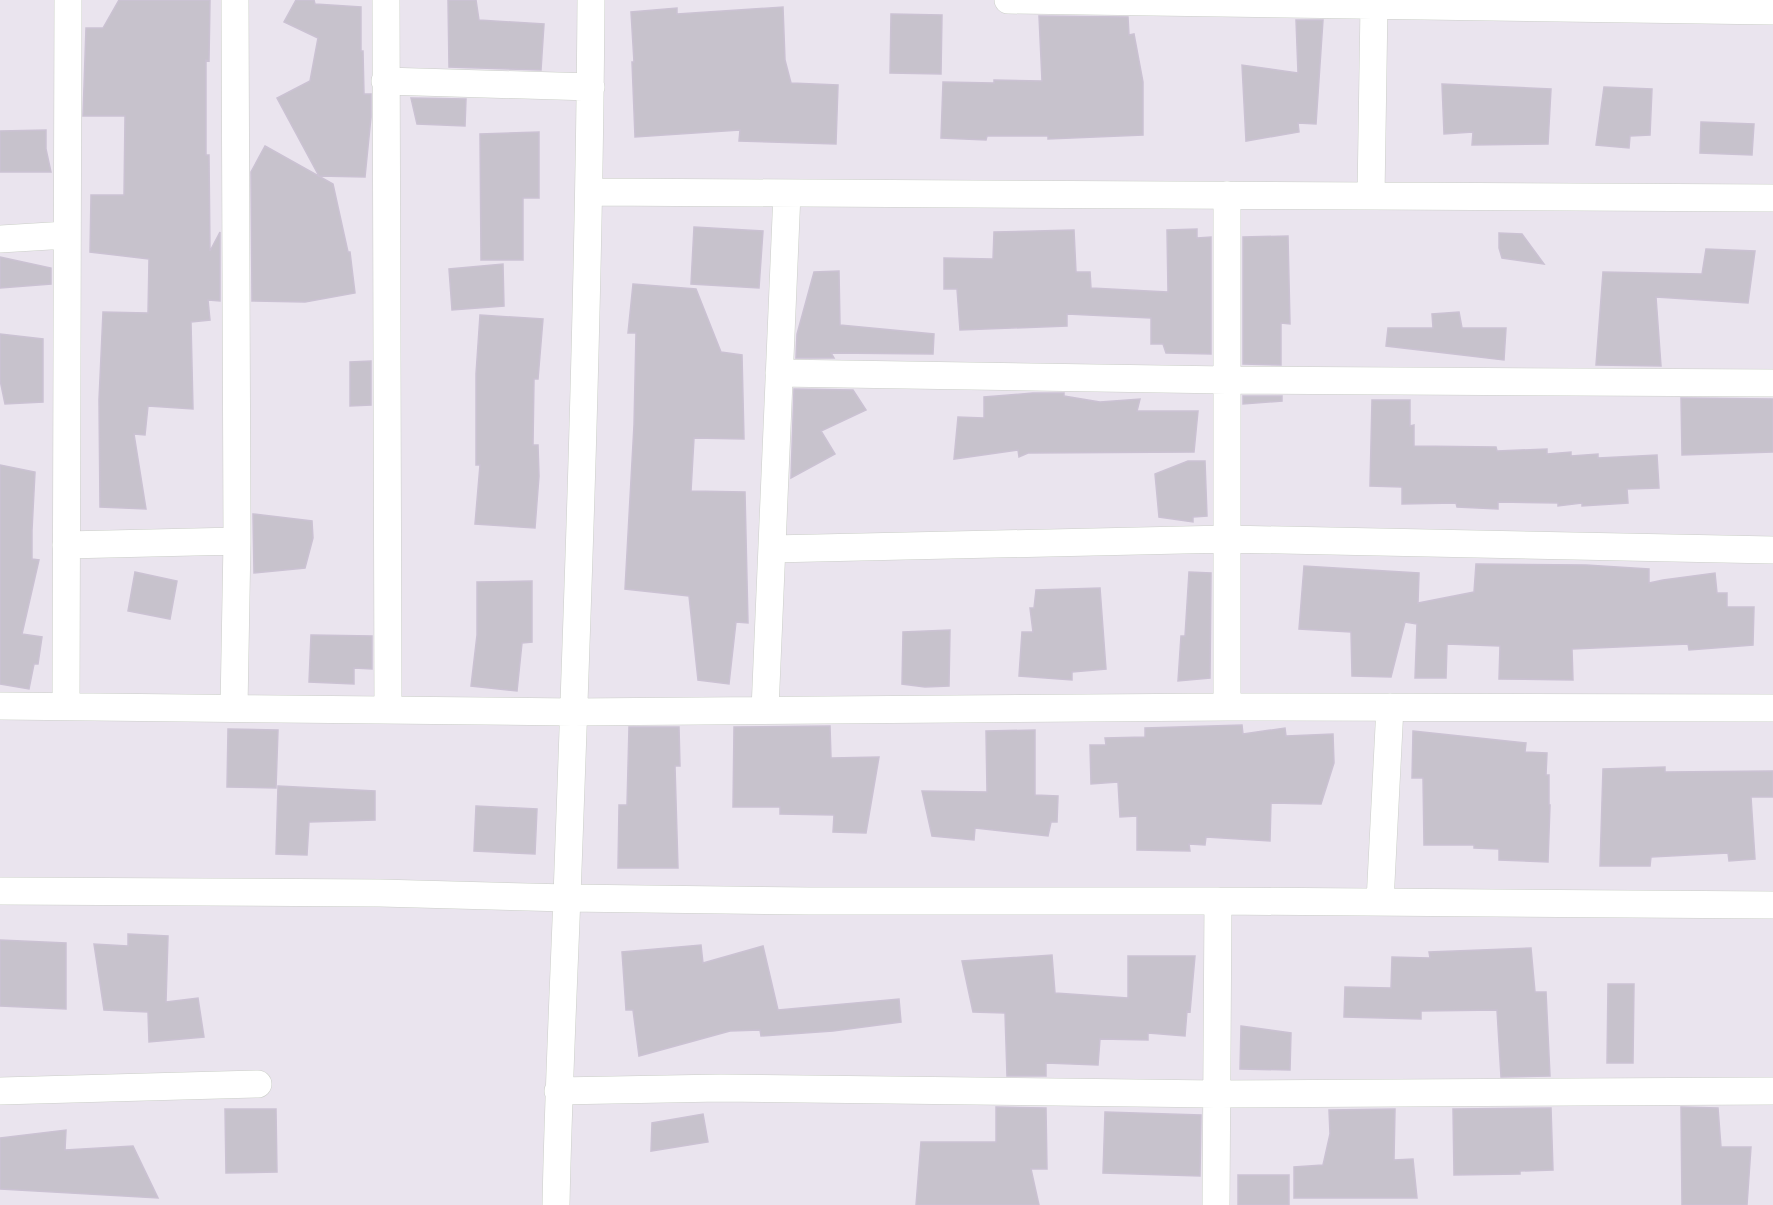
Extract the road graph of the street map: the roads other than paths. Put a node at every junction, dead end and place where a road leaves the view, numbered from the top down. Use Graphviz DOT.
graph roads {
  1 [pos="68,0"];
  2 [pos="234,0"];
  3 [pos="386,0"];
  4 [pos="591,0"];
  5 [pos="1008,0"];
  6 [pos="1220,2"];
  7 [pos="1374,5"];
  8 [pos="1773,11"];
  9 [pos="385,81"];
  10 [pos="591,87"];
  11 [pos="590,192"];
  12 [pos="787,193"];
  13 [pos="1227,195"];
  14 [pos="1371,196"];
  15 [pos="1773,198"];
  16 [pos="67,235"];
  17 [pos="0,239"];
  18 [pos="779,374"];
  19 [pos="1227,380"];
  20 [pos="1773,383"];
  21 [pos="1227,539"];
  22 [pos="237,541"];
  23 [pos="66,545"];
  24 [pos="772,549"];
  25 [pos="1773,550"];
  26 [pos="0,706"];
  27 [pos="66,706"];
  28 [pos="1227,707"];
  29 [pos="1390,707"];
  30 [pos="234,708"];
  31 [pos="1773,708"];
  32 [pos="388,710"];
  33 [pos="765,710"];
  34 [pos="573,712"];
  35 [pos="0,891"];
  36 [pos="567,898"];
  37 [pos="1218,901"];
  38 [pos="1380,902"];
  39 [pos="1773,905"];
  40 [pos="258,1084"];
  41 [pos="0,1091"];
  42 [pos="558,1091"];
  43 [pos="1773,1091"];
  44 [pos="1216,1094"];
  45 [pos="556,1205"];
  46 [pos="1216,1205"];
  1 -- 16 [label="street"];
  2 -- 22 [label="street"];
  3 -- 9 [label="street"];
  4 -- 10 [label="street"];
  5 -- 6 [label="street"];
  6 -- 7 [label="street"];
  7 -- 8 [label="street"];
  7 -- 14 [label="street"];
  9 -- 10 [label="street"];
  9 -- 32 [label="street"];
  10 -- 11 [label="street"];
  11 -- 12 [label="street"];
  11 -- 34 [label="street"];
  12 -- 13 [label="street"];
  12 -- 18 [label="street"];
  13 -- 14 [label="street"];
  13 -- 19 [label="street"];
  14 -- 15 [label="street"];
  16 -- 17 [label="street"];
  16 -- 23 [label="street"];
  18 -- 19 [label="street"];
  18 -- 24 [label="street"];
  19 -- 20 [label="street"];
  19 -- 21 [label="street"];
  21 -- 24 [label="street"];
  21 -- 25 [label="street"];
  21 -- 28 [label="street"];
  22 -- 23 [label="street"];
  22 -- 30 [label="street"];
  23 -- 27 [label="street"];
  24 -- 33 [label="street"];
  26 -- 27 [label="street"];
  27 -- 30 [label="street"];
  28 -- 29 [label="street"];
  28 -- 33 [label="street"];
  29 -- 31 [label="street"];
  29 -- 38 [label="street"];
  30 -- 32 [label="street"];
  32 -- 34 [label="street"];
  33 -- 34 [label="street"];
  34 -- 36 [label="street"];
  35 -- 36 [label="street"];
  36 -- 37 [label="street"];
  36 -- 42 [label="street"];
  37 -- 38 [label="street"];
  37 -- 44 [label="street"];
  38 -- 39 [label="street"];
  40 -- 41 [label="street"];
  42 -- 44 [label="street"];
  42 -- 45 [label="street"];
  43 -- 44 [label="street"];
  44 -- 46 [label="street"];
}
